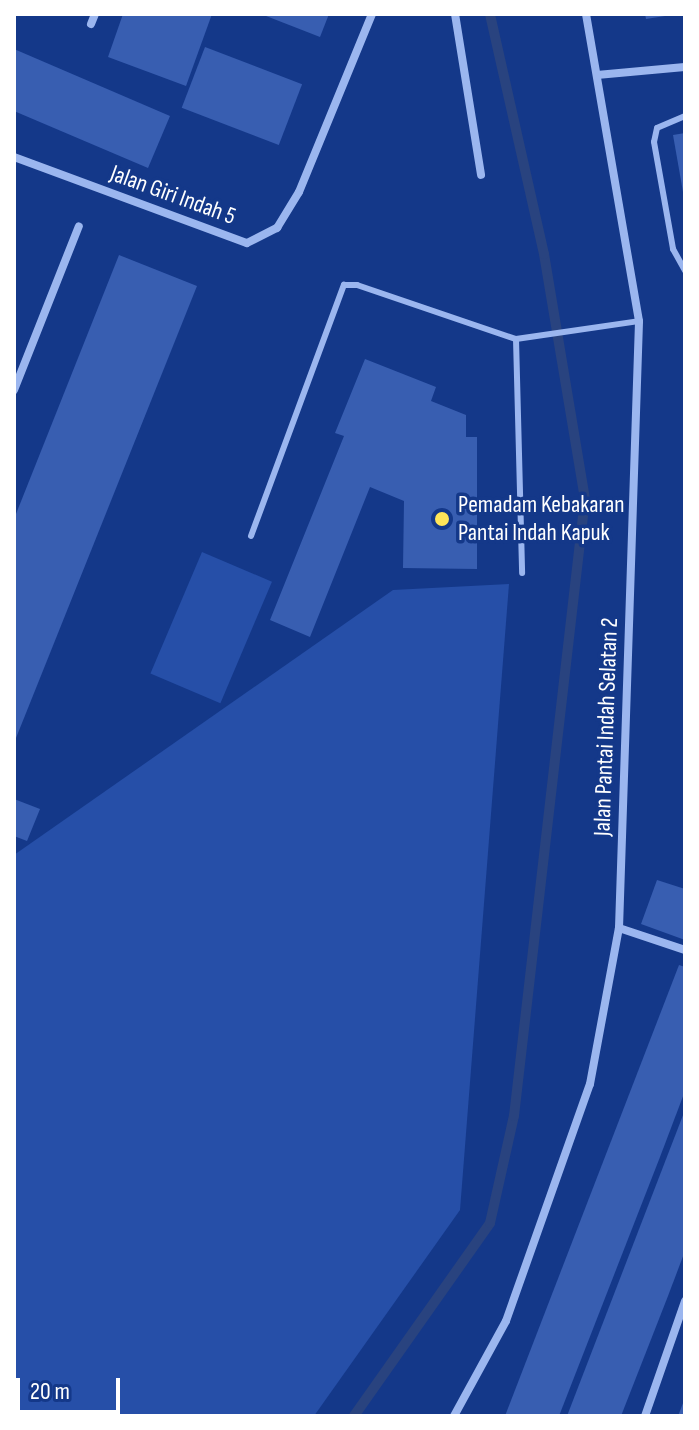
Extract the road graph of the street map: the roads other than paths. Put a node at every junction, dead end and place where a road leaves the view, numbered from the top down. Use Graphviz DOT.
graph roads {
  1 [pos="95,14"];
  2 [pos="372,14"];
  3 [pos="455,14"];
  4 [pos="586,14"];
  5 [pos="91,24"];
  6 [pos="685,67"];
  7 [pos="597,75"];
  8 [pos="685,116"];
  9 [pos="14,157"];
  10 [pos="481,175"];
  11 [pos="79,226"];
  12 [pos="685,271"];
  13 [pos="639,321"];
  14 [pos="516,339"];
  15 [pos="14,390"];
  16 [pos="251,536"];
  17 [pos="522,573"];
  18 [pos="619,928"];
  19 [pos="685,950"];
  20 [pos="685,1301"];
  21 [pos="454,1416"];
  22 [pos="645,1416"];
  1 -- 5 [label="street"];
  2 -- 9 [label="street, Jalan Giri Indah 5"];
  3 -- 10 [label="street"];
  4 -- 7 [label="street, Jalan Pantai Indah Selatan 2"];
  6 -- 7 [label="street"];
  7 -- 13 [label="street, Jalan Pantai Indah Selatan 2"];
  8 -- 12 [label="lane"];
  11 -- 15 [label="street"];
  13 -- 14 [label="lane"];
  13 -- 18 [label="street, Jalan Pantai Indah Selatan 2"];
  14 -- 16 [label="lane"];
  14 -- 17 [label="lane"];
  18 -- 19 [label="street"];
  18 -- 21 [label="street, Jalan Pantai Indah Selatan 2"];
  20 -- 22 [label="street"];
}
